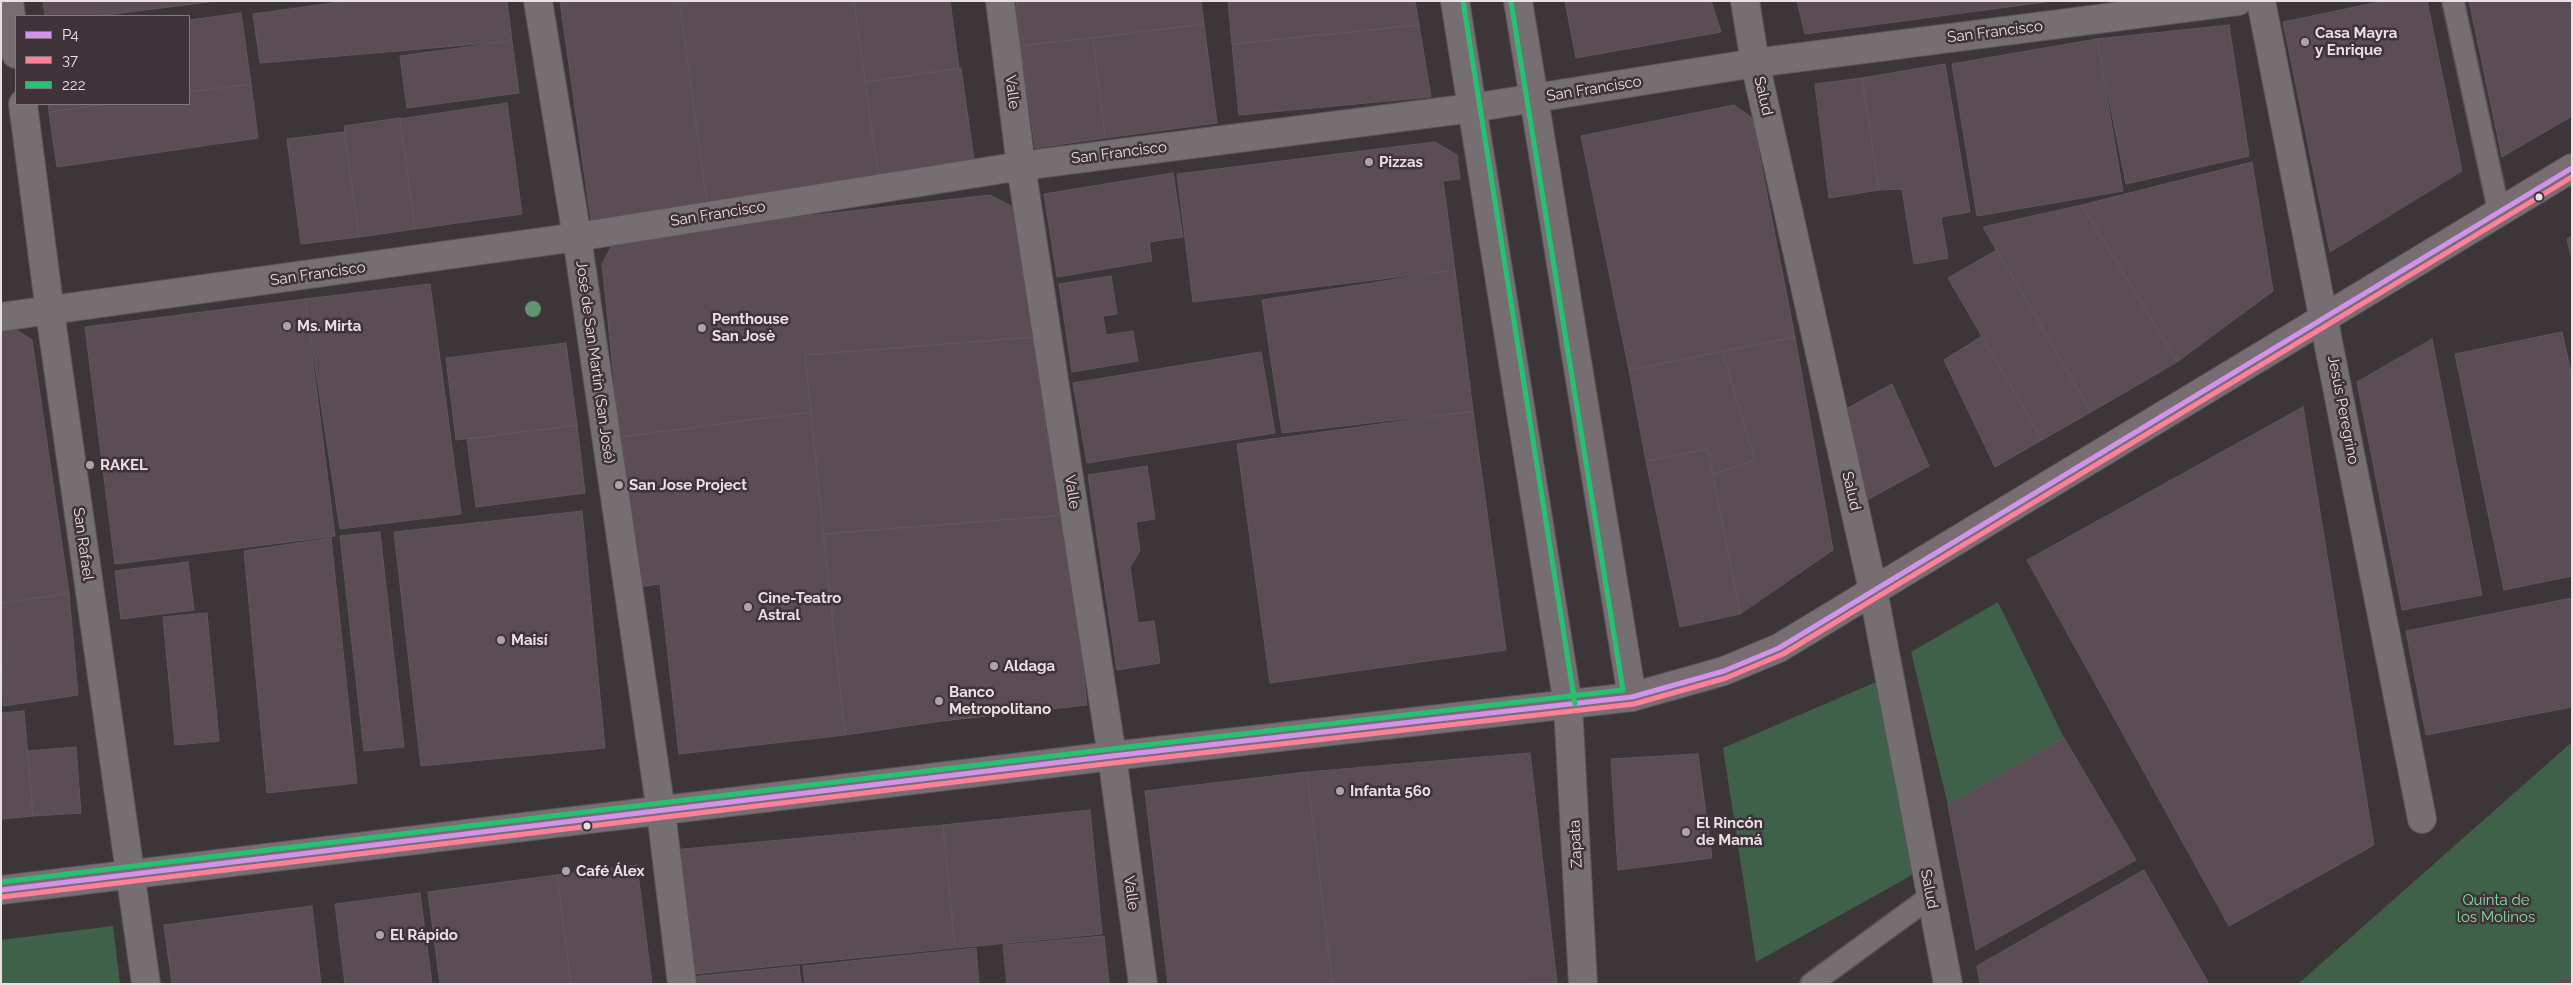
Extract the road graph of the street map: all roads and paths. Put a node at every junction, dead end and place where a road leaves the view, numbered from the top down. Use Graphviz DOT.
graph roads {
  1 [pos="10,1"];
  2 [pos="538,1"];
  3 [pos="1000,1"];
  4 [pos="1455,1"];
  5 [pos="1518,1"];
  6 [pos="1744,1"];
  7 [pos="2238,1"];
  8 [pos="2261,1"];
  9 [pos="2454,1"];
  10 [pos="15,45"];
  11 [pos="1755,63"];
  12 [pos="1535,98"];
  13 [pos="23,105"];
  14 [pos="1472,108"];
  15 [pos="1021,166"];
  16 [pos="2572,168"];
  17 [pos="2499,212"];
  18 [pos="577,237"];
  19 [pos="50,312"];
  20 [pos="1,317"];
  21 [pos="2325,318"];
  22 [pos="1873,590"];
  23 [pos="1632,697"];
  24 [pos="1568,705"];
  25 [pos="1112,756"];
  26 [pos="661,812"];
  27 [pos="2422,819"];
  28 [pos="131,874"];
  29 [pos="1,890"];
  30 [pos="1930,897"];
  31 [pos="146,984"];
  32 [pos="682,984"];
  33 [pos="1143,984"];
  34 [pos="1583,984"];
  35 [pos="1811,984"];
  36 [pos="1948,984"];
  1 -- 10 [label="street"];
  2 -- 18 [label="street, José de San Martín (San José)"];
  3 -- 15 [label="street, Valle"];
  4 -- 14 [label="street, Zapata"];
  5 -- 12 [label="street"];
  6 -- 11 [label="street, Salud"];
  7 -- 11 [label="street, San Francisco"];
  8 -- 21 [label="street, Jesús Peregrino"];
  9 -- 17 [label="lane"];
  11 -- 12 [label="street, San Francisco"];
  11 -- 22 [label="street, Salud"];
  12 -- 14 [label="street, San Francisco"];
  12 -- 23 [label="street"];
  13 -- 19 [label="street, San Rafael"];
  14 -- 15 [label="street, San Francisco"];
  14 -- 24 [label="street, Zapata"];
  15 -- 18 [label="street, San Francisco"];
  15 -- 25 [label="street, Valle"];
  16 -- 17 [label="main road"];
  17 -- 21 [label="main road"];
  18 -- 19 [label="street, San Francisco"];
  18 -- 26 [label="street, José de San Martín (San José)"];
  19 -- 20 [label="street, San Francisco"];
  19 -- 28 [label="street, San Rafael"];
  21 -- 22 [label="main road"];
  21 -- 27 [label="street, Jesús Peregrino"];
  22 -- 23 [label="main road"];
  22 -- 30 [label="street, Salud"];
  23 -- 24 [label="main road"];
  24 -- 25 [label="main road"];
  24 -- 34 [label="street, Zapata"];
  25 -- 26 [label="main road"];
  25 -- 33 [label="street, Valle"];
  26 -- 28 [label="main road"];
  26 -- 32 [label="street, José de San Martín (San José)"];
  28 -- 29 [label="main road"];
  28 -- 31 [label="street, San Rafael"];
  30 -- 35 [label="lane"];
  30 -- 36 [label="street, Salud"];
}
